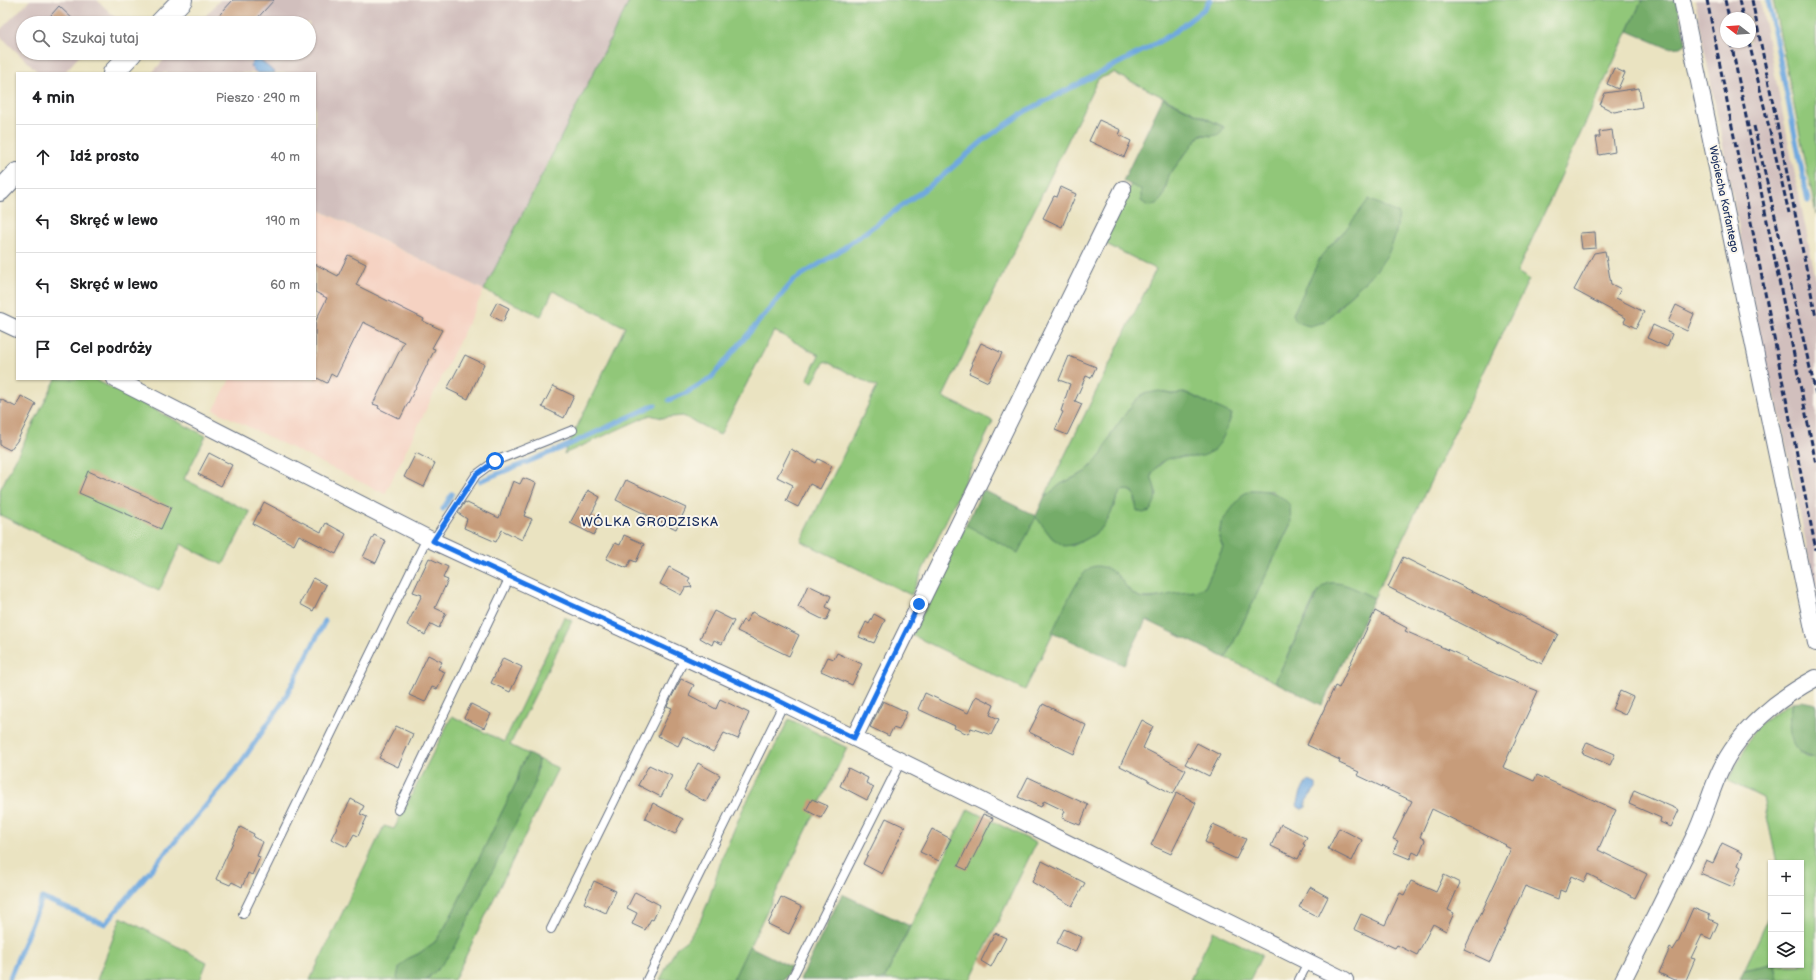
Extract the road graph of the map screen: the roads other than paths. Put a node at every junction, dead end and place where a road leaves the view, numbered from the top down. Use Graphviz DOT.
graph roads {
  1 [pos="182,0"];
  2 [pos="1682,0"];
  3 [pos="167,16"];
  4 [pos="125,60"];
  5 [pos="114,72"];
  6 [pos="16,174"];
  7 [pos="1123,189"];
  8 [pos="0,191"];
  9 [pos="0,321"];
  10 [pos="16,329"];
  11 [pos="123,381"];
  12 [pos="573,430"];
  13 [pos="430,540"];
  14 [pos="510,577"];
  15 [pos="1816,643"];
  16 [pos="685,658"];
  17 [pos="1816,678"];
  18 [pos="784,703"];
  19 [pos="854,738"];
  20 [pos="901,761"];
  21 [pos="398,810"];
  22 [pos="244,914"];
  23 [pos="551,929"];
  24 [pos="1308,962"];
  25 [pos="647,980"];
  26 [pos="792,980"];
  27 [pos="1300,980"];
  28 [pos="1345,980"];
  29 [pos="1623,980"];
  1 -- 3 [label="street"];
  2 -- 15 [label="street, Wojciecha Korfantego"];
  4 -- 5 [label="street"];
  6 -- 8 [label="street"];
  7 -- 19 [label="street"];
  9 -- 10 [label="street"];
  11 -- 13 [label="street"];
  12 -- 13 [label="lane"];
  13 -- 14 [label="street"];
  13 -- 22 [label="lane"];
  14 -- 16 [label="street"];
  14 -- 21 [label="lane"];
  16 -- 18 [label="street"];
  16 -- 23 [label="lane"];
  17 -- 29 [label="street"];
  18 -- 19 [label="street"];
  18 -- 25 [label="lane"];
  19 -- 20 [label="street"];
  20 -- 24 [label="street"];
  20 -- 26 [label="lane"];
  24 -- 27 [label="lane"];
  24 -- 28 [label="street"];
}
